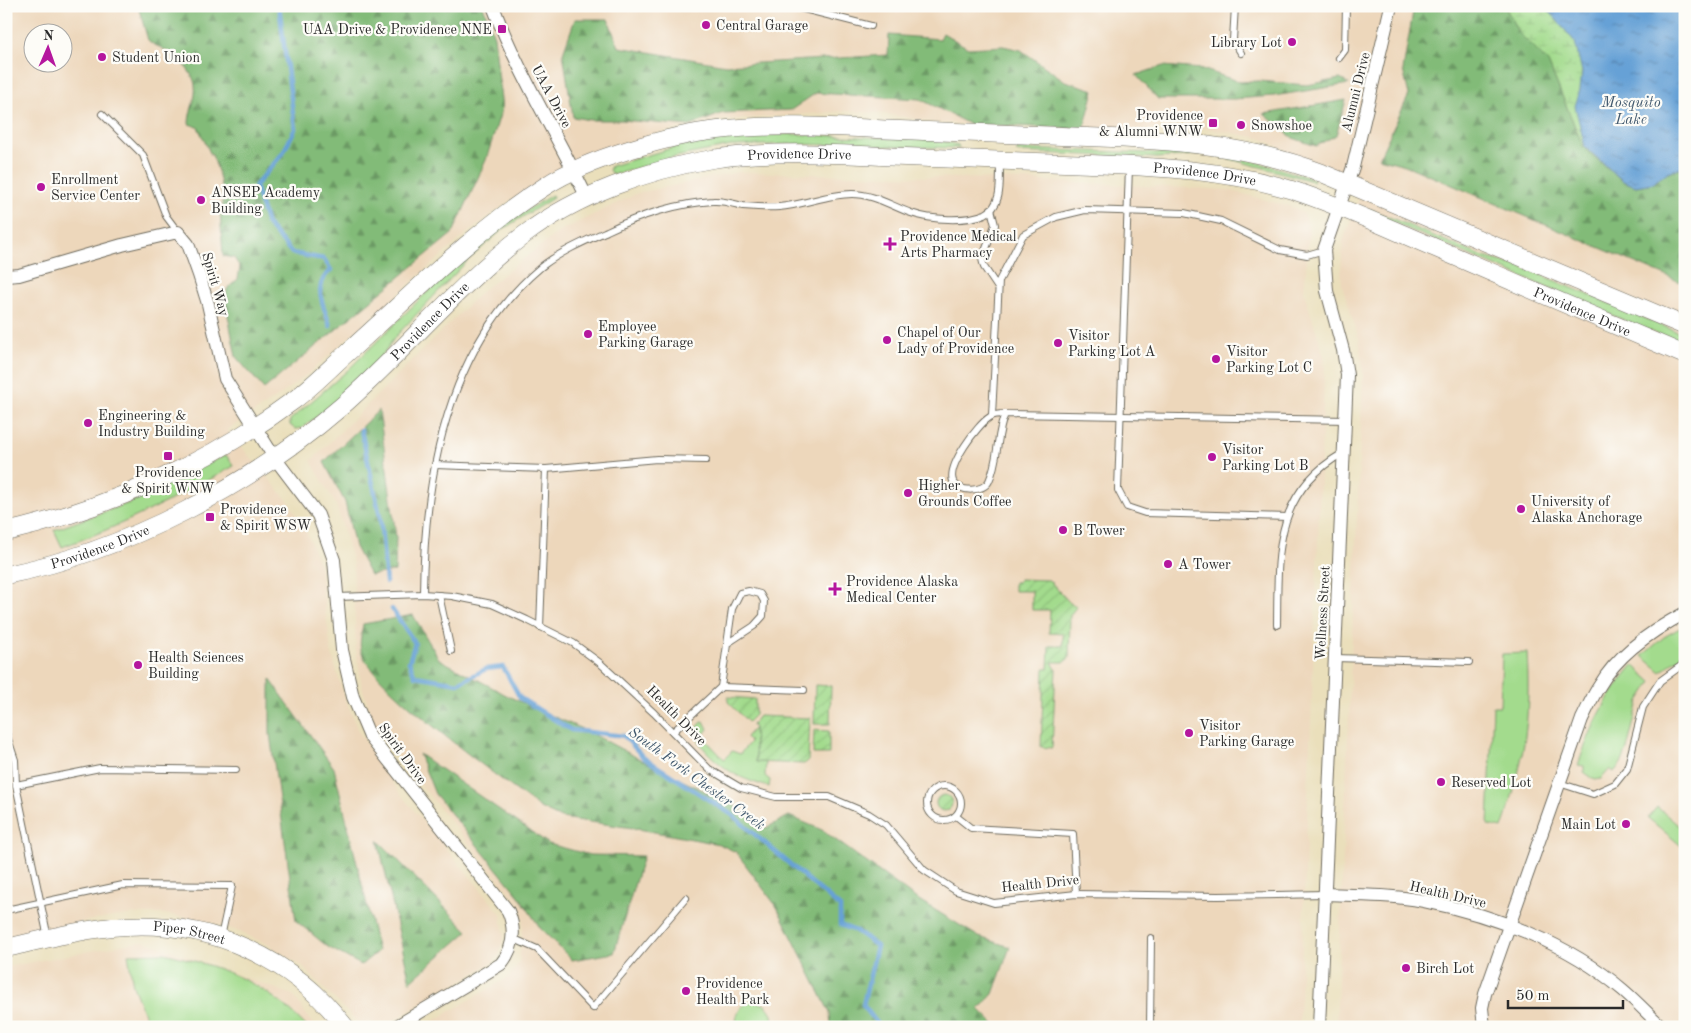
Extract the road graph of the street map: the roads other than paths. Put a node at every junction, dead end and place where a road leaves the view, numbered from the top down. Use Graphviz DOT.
graph roads {
  1 [pos="493,6"];
  2 [pos="792,6"];
  3 [pos="1234,6"];
  4 [pos="1346,6"];
  5 [pos="1391,6"];
  6 [pos="870,26"];
  7 [pos="1241,53"];
  8 [pos="1338,58"];
  9 [pos="102,114"];
  10 [pos="1000,160"];
  11 [pos="1129,166"];
  12 [pos="574,170"];
  13 [pos="1346,183"];
  14 [pos="588,198"];
  15 [pos="1339,206"];
  16 [pos="991,209"];
  17 [pos="1128,212"];
  18 [pos="178,232"];
  19 [pos="1324,250"];
  20 [pos="6,276"];
  21 [pos="998,288"];
  22 [pos="1685,326"];
  23 [pos="1685,356"];
  24 [pos="1004,414"];
  25 [pos="992,415"];
  26 [pos="1120,416"];
  27 [pos="1346,420"];
  28 [pos="254,427"];
  29 [pos="1344,452"];
  30 [pos="274,457"];
  31 [pos="706,460"];
  32 [pos="435,465"];
  33 [pos="546,469"];
  34 [pos="1287,518"];
  35 [pos="6,532"];
  36 [pos="6,574"];
  37 [pos="423,594"];
  38 [pos="439,595"];
  39 [pos="337,597"];
  40 [pos="1685,614"];
  41 [pos="1277,625"];
  42 [pos="540,627"];
  43 [pos="728,643"];
  44 [pos="451,651"];
  45 [pos="1335,658"];
  46 [pos="1469,662"];
  47 [pos="1685,663"];
  48 [pos="721,687"];
  49 [pos="804,690"];
  50 [pos="674,732"];
  51 [pos="6,733"];
  52 [pos="236,770"];
  53 [pos="1559,783"];
  54 [pos="16,785"];
  55 [pos="956,816"];
  56 [pos="1076,894"];
  57 [pos="1325,894"];
  58 [pos="686,898"];
  59 [pos="40,903"];
  60 [pos="6,910"];
  61 [pos="1509,926"];
  62 [pos="221,938"];
  63 [pos="512,938"];
  64 [pos="1151,938"];
  65 [pos="48,939"];
  66 [pos="6,948"];
  67 [pos="345,1027"];
  68 [pos="395,1027"];
  69 [pos="1150,1027"];
  70 [pos="1320,1027"];
  71 [pos="1484,1027"];
  72 [pos="1662,1027"];
  1 -- 12 [label="street, UAA Drive"];
  2 -- 6 [label="lane"];
  3 -- 7 [label="lane"];
  4 -- 8 [label="lane"];
  5 -- 13 [label="street, Alumni Drive"];
  9 -- 18 [label="lane"];
  10 -- 11 [label="main road, Providence Drive"];
  10 -- 14 [label="main road, Providence Drive"];
  10 -- 16 [label="lane"];
  11 -- 15 [label="main road, Providence Drive"];
  11 -- 17 [label="lane"];
  12 -- 13 [label="main road, Providence Drive"];
  12 -- 14 [label="street, UAA Drive"];
  12 -- 28 [label="main road, Providence Drive"];
  13 -- 15 [label="street, Alumni Drive"];
  13 -- 22 [label="main road, Providence Drive"];
  14 -- 30 [label="main road, Providence Drive"];
  15 -- 19 [label="street, Wellness Street"];
  15 -- 23 [label="main road, Providence Drive"];
  16 -- 21 [label="lane"];
  16 -- 32 [label="lane"];
  17 -- 19 [label="lane"];
  17 -- 21 [label="lane"];
  17 -- 26 [label="lane"];
  18 -- 20 [label="street"];
  18 -- 28 [label="street, Spirit Way"];
  19 -- 27 [label="street, Wellness Street"];
  21 -- 25 [label="lane"];
  24 -- 25 [label="lane"];
  24 -- 25 [label="lane"];
  24 -- 26 [label="lane"];
  26 -- 27 [label="lane"];
  26 -- 34 [label="lane"];
  27 -- 29 [label="street, Wellness Street"];
  28 -- 30 [label="street, Spirit Drive"];
  28 -- 35 [label="main road, Providence Drive"];
  29 -- 34 [label="lane"];
  29 -- 45 [label="street, Wellness Street"];
  30 -- 36 [label="main road, Providence Drive"];
  30 -- 39 [label="street, Spirit Drive"];
  31 -- 33 [label="lane"];
  32 -- 33 [label="lane"];
  32 -- 37 [label="lane"];
  33 -- 42 [label="lane"];
  34 -- 41 [label="lane"];
  37 -- 38 [label="lane, Health Drive"];
  37 -- 39 [label="lane, Health Drive"];
  38 -- 42 [label="lane, Health Drive"];
  38 -- 44 [label="lane"];
  39 -- 63 [label="street, Spirit Drive"];
  40 -- 53 [label="street"];
  42 -- 50 [label="lane, Health Drive"];
  43 -- 43 [label="lane"];
  43 -- 48 [label="lane"];
  45 -- 46 [label="lane"];
  45 -- 57 [label="street, Wellness Street"];
  47 -- 53 [label="lane"];
  48 -- 49 [label="lane"];
  48 -- 50 [label="lane"];
  50 -- 56 [label="lane, Health Drive"];
  51 -- 54 [label="lane"];
  52 -- 54 [label="lane"];
  53 -- 61 [label="street"];
  54 -- 59 [label="lane"];
  55 -- 55 [label="lane"];
  55 -- 56 [label="lane"];
  56 -- 57 [label="lane, Health Drive"];
  57 -- 61 [label="street, Health Drive"];
  57 -- 70 [label="street, Wellness Street"];
  58 -- 63 [label="lane"];
  59 -- 60 [label="lane"];
  59 -- 62 [label="lane"];
  59 -- 65 [label="lane"];
  61 -- 71 [label="street"];
  61 -- 72 [label="street, Health Drive"];
  62 -- 65 [label="main road, Piper Street"];
  62 -- 67 [label="main road, Piper Street"];
  63 -- 68 [label="street, Spirit Drive"];
  64 -- 69 [label="lane"];
  65 -- 66 [label="main road, Piper Street"];
}
